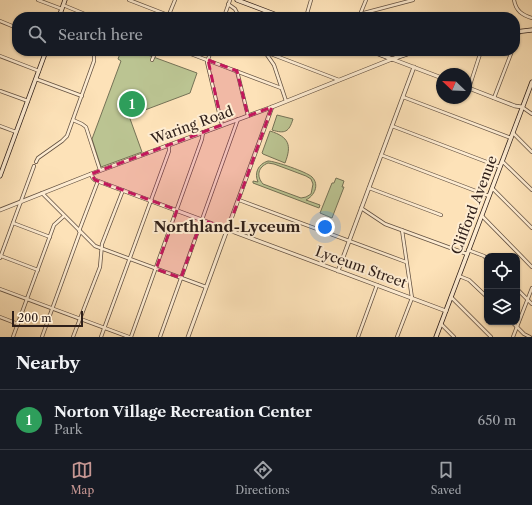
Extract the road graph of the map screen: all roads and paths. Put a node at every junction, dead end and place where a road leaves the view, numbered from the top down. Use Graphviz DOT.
graph roads {
  1 [pos="38,0"];
  2 [pos="65,0"];
  3 [pos="129,0"];
  4 [pos="175,0"];
  5 [pos="230,0"];
  6 [pos="237,0"];
  7 [pos="311,0"];
  8 [pos="366,0"];
  9 [pos="413,0"];
  10 [pos="514,0"];
  11 [pos="228,4"];
  12 [pos="62,7"];
  13 [pos="60,12"];
  14 [pos="76,12"];
  15 [pos="159,12"];
  16 [pos="170,12"];
  17 [pos="226,12"];
  18 [pos="236,12"];
  19 [pos="269,12"];
  20 [pos="307,12"];
  21 [pos="361,12"];
  22 [pos="371,12"];
  23 [pos="532,18"];
  24 [pos="0,22"];
  25 [pos="12,26"];
  26 [pos="532,30"];
  27 [pos="520,32"];
  28 [pos="0,56"];
  29 [pos="44,56"];
  30 [pos="94,56"];
  31 [pos="154,56"];
  32 [pos="197,56"];
  33 [pos="209,56"];
  34 [pos="268,56"];
  35 [pos="277,56"];
  36 [pos="386,56"];
  37 [pos="399,56"];
  38 [pos="479,56"];
  39 [pos="510,56"];
  40 [pos="392,58"];
  41 [pos="152,60"];
  42 [pos="208,60"];
  43 [pos="414,67"];
  44 [pos="39,71"];
  45 [pos="237,71"];
  46 [pos="436,76"];
  47 [pos="472,77"];
  48 [pos="36,79"];
  49 [pos="339,80"];
  50 [pos="532,82"];
  51 [pos="281,88"];
  52 [pos="472,90"];
  53 [pos="0,91"];
  54 [pos="82,96"];
  55 [pos="403,97"];
  56 [pos="494,98"];
  57 [pos="28,101"];
  58 [pos="286,101"];
  59 [pos="272,106"];
  60 [pos="522,107"];
  61 [pos="532,114"];
  62 [pos="248,116"];
  63 [pos="238,119"];
  64 [pos="73,120"];
  65 [pos="222,125"];
  66 [pos="0,126"];
  67 [pos="392,126"];
  68 [pos="16,132"];
  69 [pos="203,132"];
  70 [pos="513,133"];
  71 [pos="511,138"];
  72 [pos="169,145"];
  73 [pos="532,152"];
  74 [pos="381,155"];
  75 [pos="502,160"];
  76 [pos="36,162"];
  77 [pos="2,164"];
  78 [pos="34,166"];
  79 [pos="500,167"];
  80 [pos="100,170"];
  81 [pos="91,174"];
  82 [pos="0,176"];
  83 [pos="98,181"];
  84 [pos="369,188"];
  85 [pos="492,188"];
  86 [pos="123,190"];
  87 [pos="532,190"];
  88 [pos="42,193"];
  89 [pos="489,196"];
  90 [pos="239,200"];
  91 [pos="151,201"];
  92 [pos="20,202"];
  93 [pos="361,208"];
  94 [pos="0,210"];
  95 [pos="177,210"];
  96 [pos="441,215"];
  97 [pos="64,216"];
  98 [pos="481,216"];
  99 [pos="202,220"];
  100 [pos="13,223"];
  101 [pos="532,228"];
  102 [pos="228,229"];
  103 [pos="402,230"];
  104 [pos="80,232"];
  105 [pos="50,237"];
  106 [pos="349,241"];
  107 [pos="101,248"];
  108 [pos="468,252"];
  109 [pos="484,256"];
  110 [pos="0,257"];
  111 [pos="130,259"];
  112 [pos="406,262"];
  113 [pos="532,267"];
  114 [pos="156,269"];
  115 [pos="38,270"];
  116 [pos="338,271"];
  117 [pos="459,276"];
  118 [pos="181,278"];
  119 [pos="377,285"];
  120 [pos="207,287"];
  121 [pos="532,288"];
  122 [pos="0,289"];
  123 [pos="520,292"];
  124 [pos="484,294"];
  125 [pos="451,297"];
  126 [pos="412,298"];
  127 [pos="27,299"];
  128 [pos="528,299"];
  129 [pos="532,304"];
  130 [pos="52,308"];
  131 [pos="446,310"];
  132 [pos="0,317"];
  133 [pos="80,319"];
  134 [pos="18,324"];
  135 [pos="441,324"];
  136 [pos="517,327"];
  137 [pos="105,328"];
  138 [pos="13,337"];
  139 [pos="42,337"];
  140 [pos="73,337"];
  141 [pos="101,337"];
  142 [pos="130,337"];
  143 [pos="160,337"];
  144 [pos="188,337"];
  145 [pos="358,337"];
  146 [pos="397,337"];
  147 [pos="436,337"];
  148 [pos="454,337"];
  149 [pos="491,337"];
  150 [pos="513,337"];
  151 [pos="530,337"];
  1 -- 12 [label="street"];
  2 -- 12 [label="main road"];
  3 -- 15 [label="street"];
  4 -- 16 [label="street"];
  5 -- 11 [label="street"];
  6 -- 19 [label="main road"];
  7 -- 20 [label="street"];
  8 -- 21 [label="street"];
  9 -- 22 [label="street"];
  10 -- 23 [label="street"];
  11 -- 17 [label="street"];
  11 -- 18 [label="street"];
  12 -- 13 [label="main road"];
  12 -- 14 [label="street"];
  24 -- 25 [label="street"];
  26 -- 27 [label="main road"];
  28 -- 44 [label="street"];
  29 -- 44 [label="main road"];
  30 -- 54 [label="street"];
  31 -- 41 [label="street"];
  32 -- 42 [label="street"];
  33 -- 42 [label="street"];
  34 -- 51 [label="street"];
  35 -- 49 [label="street"];
  36 -- 40 [label="main road"];
  37 -- 40 [label="main road"];
  38 -- 47 [label="street"];
  39 -- 56 [label="street"];
  40 -- 43 [label="street"];
  40 -- 49 [label="street, Waring Road"];
  42 -- 45 [label="street"];
  42 -- 65 [label="street"];
  43 -- 46 [label="street"];
  43 -- 55 [label="street"];
  44 -- 48 [label="main road"];
  45 -- 51 [label="street"];
  45 -- 62 [label="street"];
  48 -- 54 [label="street"];
  48 -- 57 [label="main road"];
  49 -- 58 [label="street, Waring Road"];
  50 -- 60 [label="main road, Clifford Avenue"];
  51 -- 58 [label="street"];
  52 -- 56 [label="street"];
  53 -- 57 [label="street"];
  54 -- 64 [label="street"];
  55 -- 67 [label="street"];
  55 -- 71 [label="street"];
  56 -- 60 [label="street"];
  57 -- 68 [label="main road"];
  58 -- 59 [label="street, Waring Road"];
  59 -- 62 [label="street, Waring Road"];
  59 -- 90 [label="street"];
  60 -- 61 [label="street"];
  60 -- 70 [label="main road, Clifford Avenue"];
  62 -- 63 [label="street, Waring Road"];
  63 -- 65 [label="street, Waring Road"];
  63 -- 99 [label="street"];
  64 -- 76 [label="street"];
  64 -- 80 [label="street"];
  65 -- 69 [label="street, Waring Road"];
  66 -- 68 [label="street"];
  67 -- 74 [label="street"];
  67 -- 79 [label="street"];
  68 -- 77 [label="main road"];
  69 -- 72 [label="street, Waring Road"];
  69 -- 95 [label="street"];
  70 -- 71 [label="main road, Clifford Avenue"];
  70 -- 73 [label="street"];
  71 -- 75 [label="main road, Clifford Avenue"];
  72 -- 80 [label="street, Waring Road"];
  72 -- 91 [label="street"];
  74 -- 84 [label="street"];
  74 -- 89 [label="street"];
  75 -- 79 [label="main road, Clifford Avenue"];
  75 -- 87 [label="street"];
  77 -- 82 [label="main road"];
  78 -- 92 [label="street"];
  79 -- 85 [label="main road, Clifford Avenue"];
  80 -- 81 [label="street, Waring Road"];
  81 -- 83 [label="street, Lyceum Street"];
  81 -- 88 [label="street, Waring Road"];
  83 -- 86 [label="street, Lyceum Street"];
  83 -- 104 [label="street"];
  84 -- 93 [label="street"];
  84 -- 96 [label="street"];
  85 -- 89 [label="main road, Clifford Avenue"];
  85 -- 101 [label="street"];
  86 -- 91 [label="street, Lyceum Street"];
  86 -- 107 [label="street"];
  88 -- 92 [label="street, Waring Road"];
  88 -- 97 [label="street"];
  89 -- 98 [label="main road, Clifford Avenue"];
  90 -- 102 [label="street"];
  90 -- 106 [label="street"];
  91 -- 95 [label="street, Lyceum Street"];
  91 -- 111 [label="street"];
  92 -- 94 [label="street, Waring Road"];
  92 -- 100 [label="street"];
  93 -- 103 [label="street"];
  93 -- 106 [label="street"];
  95 -- 99 [label="street, Lyceum Street"];
  95 -- 114 [label="street"];
  97 -- 104 [label="street"];
  97 -- 105 [label="street"];
  98 -- 108 [label="main road, Clifford Avenue"];
  98 -- 113 [label="street"];
  99 -- 102 [label="street, Lyceum Street"];
  99 -- 118 [label="street"];
  100 -- 105 [label="street"];
  100 -- 110 [label="street"];
  102 -- 116 [label="street, Lyceum Street"];
  102 -- 120 [label="street"];
  103 -- 108 [label="street"];
  103 -- 112 [label="street"];
  104 -- 107 [label="street"];
  104 -- 130 [label="street"];
  105 -- 115 [label="street"];
  106 -- 112 [label="street"];
  106 -- 116 [label="street"];
  107 -- 111 [label="street"];
  107 -- 133 [label="street"];
  108 -- 109 [label="street"];
  108 -- 117 [label="main road, Clifford Avenue"];
  110 -- 115 [label="street"];
  111 -- 114 [label="street"];
  111 -- 137 [label="street"];
  112 -- 126 [label="street"];
  114 -- 118 [label="street"];
  114 -- 142 [label="street"];
  115 -- 127 [label="street"];
  116 -- 119 [label="street, Lyceum Street"];
  117 -- 124 [label="street"];
  117 -- 125 [label="main road, Clifford Avenue"];
  118 -- 120 [label="street"];
  118 -- 143 [label="street"];
  119 -- 126 [label="street, Lyceum Street"];
  119 -- 145 [label="street"];
  120 -- 144 [label="street"];
  121 -- 128 [label="street"];
  122 -- 127 [label="street"];
  123 -- 128 [label="street"];
  125 -- 131 [label="main road, Clifford Avenue"];
  125 -- 149 [label="street"];
  126 -- 131 [label="street, Lyceum Street"];
  126 -- 146 [label="street"];
  127 -- 130 [label="street"];
  127 -- 134 [label="street"];
  128 -- 129 [label="street"];
  128 -- 136 [label="street"];
  130 -- 133 [label="street"];
  130 -- 139 [label="street"];
  131 -- 135 [label="main road, Clifford Avenue"];
  132 -- 134 [label="street"];
  133 -- 137 [label="street"];
  133 -- 140 [label="street"];
  134 -- 138 [label="street"];
  135 -- 147 [label="main road, Clifford Avenue"];
  135 -- 148 [label="street"];
  136 -- 150 [label="street"];
  136 -- 151 [label="street"];
  137 -- 141 [label="street"];
  137 -- 142 [label="street"];
}
